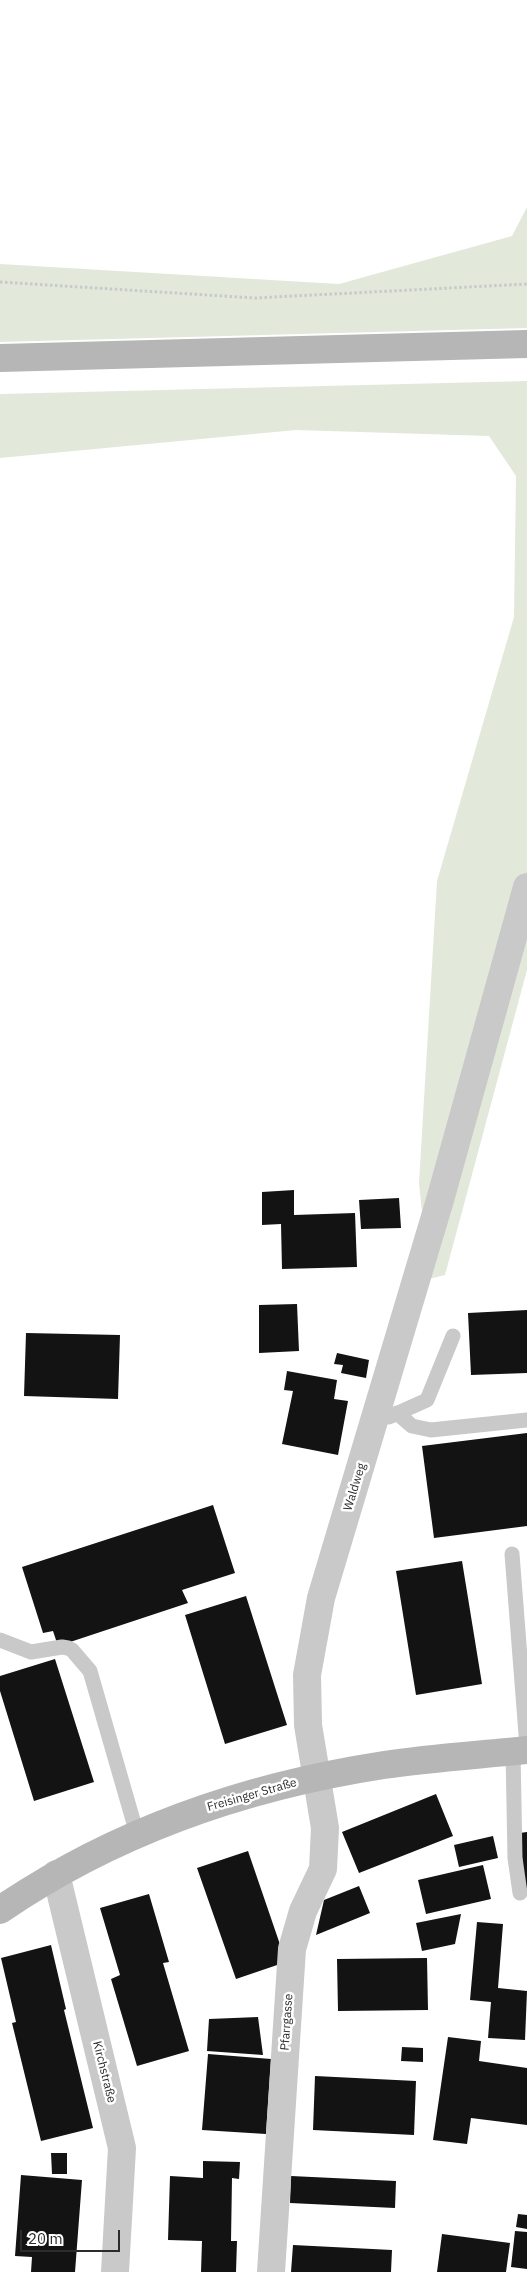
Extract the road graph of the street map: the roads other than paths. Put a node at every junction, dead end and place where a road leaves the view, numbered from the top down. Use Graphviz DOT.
graph roads {
  1 [pos="515,344"];
  2 [pos="0,358"];
  3 [pos="527,888"];
  4 [pos="453,1336"];
  5 [pos="386,1418"];
  6 [pos="527,1420"];
  7 [pos="512,1554"];
  8 [pos="0,1640"];
  9 [pos="522,1749"];
  10 [pos="317,1778"];
  11 [pos="137,1834"];
  12 [pos="56,1874"];
  13 [pos="520,1893"];
  14 [pos="0,1910"];
  15 [pos="115,2272"];
  16 [pos="271,2272"];
  1 -- 2 [label="street"];
  3 -- 5 [label="street, Waldweg"];
  4 -- 5 [label="lane"];
  5 -- 6 [label="lane"];
  5 -- 10 [label="street, Waldweg"];
  7 -- 9 [label="lane"];
  8 -- 11 [label="lane"];
  9 -- 10 [label="street, Freisinger Straße"];
  9 -- 13 [label="lane"];
  10 -- 11 [label="street, Freisinger Straße"];
  10 -- 16 [label="street, Pfarrgasse"];
  11 -- 12 [label="street, Freisinger Straße"];
  12 -- 14 [label="street, Freisinger Straße"];
  12 -- 15 [label="street, Kirchstraße"];
}
